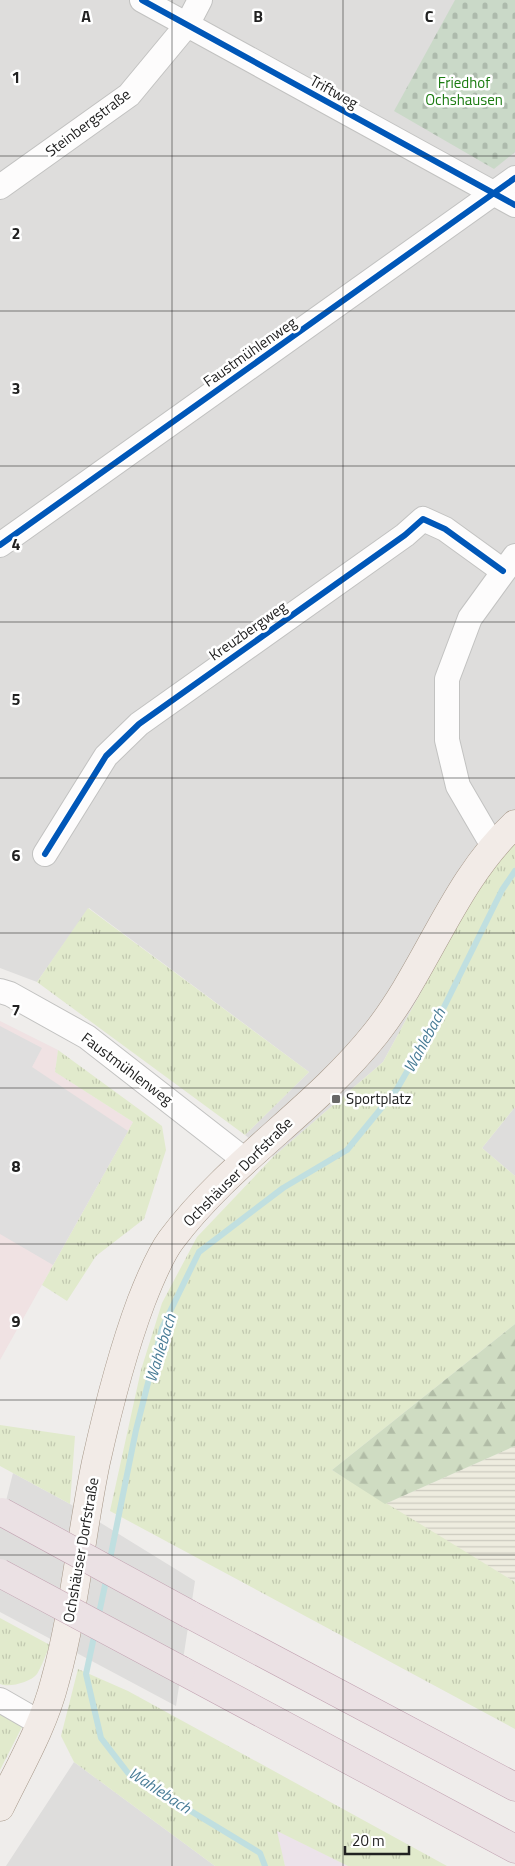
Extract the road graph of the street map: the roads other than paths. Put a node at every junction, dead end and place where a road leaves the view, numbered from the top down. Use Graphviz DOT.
graph roads {
  1 [pos="142,0"];
  2 [pos="200,0"];
  3 [pos="187,26"];
  4 [pos="515,178"];
  5 [pos="0,187"];
  6 [pos="494,194"];
  7 [pos="515,205"];
  8 [pos="0,545"];
  9 [pos="509,564"];
  10 [pos="515,824"];
  11 [pos="493,846"];
  12 [pos="45,854"];
  13 [pos="0,991"];
  14 [pos="246,1162"];
  15 [pos="1,1512"];
  16 [pos="0,1573"];
  17 [pos="0,1700"];
  18 [pos="40,1723"];
  19 [pos="515,1787"];
  20 [pos="0,1807"];
  21 [pos="515,1849"];
  1 -- 3 [label="street, Triftweg"];
  2 -- 3 [label="street, Steinbergstraße"];
  3 -- 5 [label="street, Steinbergstraße"];
  3 -- 6 [label="street, Triftweg"];
  4 -- 6 [label="street, Faustmühlenweg"];
  6 -- 7 [label="street, Triftweg"];
  6 -- 8 [label="street, Faustmühlenweg"];
  9 -- 11 [label="street"];
  9 -- 12 [label="street, Kreuzbergweg"];
  10 -- 11 [label="main road, Ochshäuser Dorfstraße"];
  11 -- 14 [label="main road, Ochshäuser Dorfstraße"];
  13 -- 14 [label="street, Faustmühlenweg"];
  14 -- 18 [label="main road, Ochshäuser Dorfstraße"];
  15 -- 19 [label="highway, bridge"];
  16 -- 21 [label="highway, bridge"];
  17 -- 18 [label="street"];
  18 -- 20 [label="main road, Ochshäuser Dorfstraße"];
}
